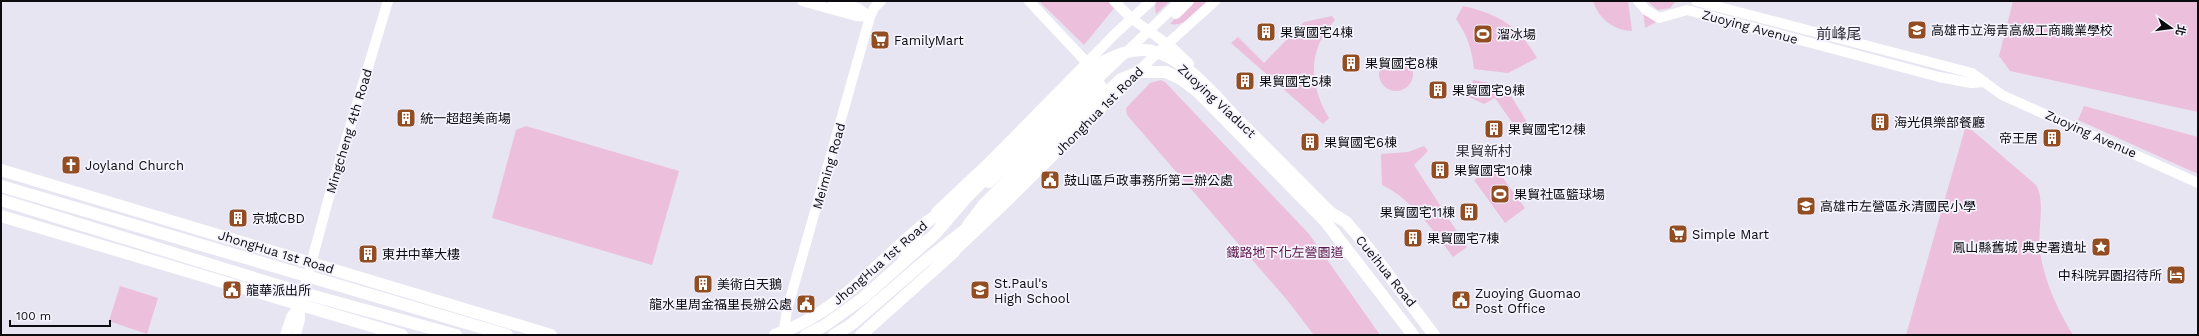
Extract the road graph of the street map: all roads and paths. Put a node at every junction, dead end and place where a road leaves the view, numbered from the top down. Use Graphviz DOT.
graph roads {
  1 [pos="388,1"];
  2 [pos="802,1"];
  3 [pos="833,1"];
  4 [pos="881,1"];
  5 [pos="1029,1"];
  6 [pos="1114,1"];
  7 [pos="1151,1"];
  8 [pos="1180,1"];
  9 [pos="1189,1"];
  10 [pos="1215,1"];
  11 [pos="1638,1"];
  12 [pos="1696,1"];
  13 [pos="870,17"];
  14 [pos="1131,18"];
  15 [pos="1148,36"];
  16 [pos="1166,44"];
  17 [pos="1154,56"];
  18 [pos="1087,63"];
  19 [pos="1103,79"];
  20 [pos="1985,82"];
  21 [pos="1111,99"];
  22 [pos="1,170"];
  23 [pos="2198,183"];
  24 [pos="1,186"];
  25 [pos="966,198"];
  26 [pos="1,200"];
  27 [pos="1,216"];
  28 [pos="1328,217"];
  29 [pos="1346,222"];
  30 [pos="924,224"];
  31 [pos="964,230"];
  32 [pos="935,234"];
  33 [pos="1340,241"];
  34 [pos="954,252"];
  35 [pos="925,261"];
  36 [pos="311,262"];
  37 [pos="899,266"];
  38 [pos="307,277"];
  39 [pos="303,292"];
  40 [pos="300,305"];
  41 [pos="780,334"];
  42 [pos="286,335"];
  43 [pos="296,335"];
  44 [pos="402,335"];
  45 [pos="456,335"];
  46 [pos="507,335"];
  47 [pos="551,335"];
  48 [pos="806,335"];
  49 [pos="834,335"];
  50 [pos="861,335"];
  51 [pos="1413,335"];
  52 [pos="1434,335"];
  1 -- 36 [label="street, Mingcheng 4th Road"];
  2 -- 13 [label="street"];
  3 -- 13 [label="street"];
  4 -- 13 [label="street, Meiming Road"];
  5 -- 18 [label="street"];
  6 -- 14 [label="street"];
  7 -- 14 [label="street, Jhonghua 1st Road"];
  8 -- 15 [label="street, Jhonghua 1st Road"];
  9 -- 15 [label="street, Jhonghua 1st Road"];
  10 -- 16 [label="street, Jhonghua 1st Road"];
  11 -- 20 [label="street, Zuoying Avenue"];
  12 -- 20 [label="street, Zuoying Avenue"];
  13 -- 41 [label="street, Meiming Road"];
  14 -- 15 [label="street"];
  14 -- 18 [label="street, Jhonghua 1st Road"];
  15 -- 16 [label="street"];
  15 -- 17 [label="street"];
  15 -- 19 [label="street, Jhonghua 1st Road"];
  16 -- 17 [label="street, Jhonghua 1st Road"];
  16 -- 29 [label="main road"];
  17 -- 21 [label="street, Jhonghua 1st Road"];
  17 -- 33 [label="main road"];
  18 -- 19 [label="street"];
  18 -- 30 [label="street, Jhonghua 1st Road"];
  19 -- 21 [label="street"];
  19 -- 31 [label="street, Jhonghua 1st Road"];
  19 -- 32 [label="street, Jhonghua 1st Road"];
  20 -- 23 [label="street, Zuoying Avenue"];
  21 -- 34 [label="street, Jhonghua 1st Road"];
  22 -- 36 [label="main road, JhongHua 1st Road"];
  24 -- 38 [label="main road, JhongHua 1st Road"];
  25 -- 28 [label="main road, Zuoying Viaduct"];
  25 -- 30 [label="main road, JhongHua 1st Road"];
  25 -- 32 [label="main road, JhongHua 1st Road"];
  26 -- 39 [label="main road"];
  27 -- 40 [label="main road"];
  28 -- 29 [label="main road, Cueihua Road"];
  28 -- 31 [label="main road, Zuoying Viaduct"];
  28 -- 33 [label="main road, Cueihua Road"];
  29 -- 52 [label="main road, Cueihua Road"];
  30 -- 37 [label="street, Jhonghua 1st Road"];
  30 -- 41 [label="main road, JhongHua 1st Road"];
  31 -- 34 [label="main road"];
  31 -- 35 [label="main road"];
  32 -- 37 [label="main road, JhongHua 1st Road"];
  33 -- 51 [label="main road, Cueihua Road"];
  34 -- 35 [label="street, Jhonghua 1st Road"];
  34 -- 50 [label="main road"];
  35 -- 49 [label="main road"];
  36 -- 38 [label="street, Mingcheng 4th Road"];
  36 -- 47 [label="main road, JhongHua 1st Road"];
  37 -- 48 [label="main road, JhongHua 1st Road"];
  38 -- 39 [label="street, Mingcheng 4th Road"];
  38 -- 46 [label="main road, JhongHua 1st Road"];
  39 -- 40 [label="street, Mingcheng 4th Road"];
  39 -- 45 [label="main road"];
  40 -- 42 [label="street"];
  40 -- 43 [label="street"];
  40 -- 44 [label="main road"];
}
